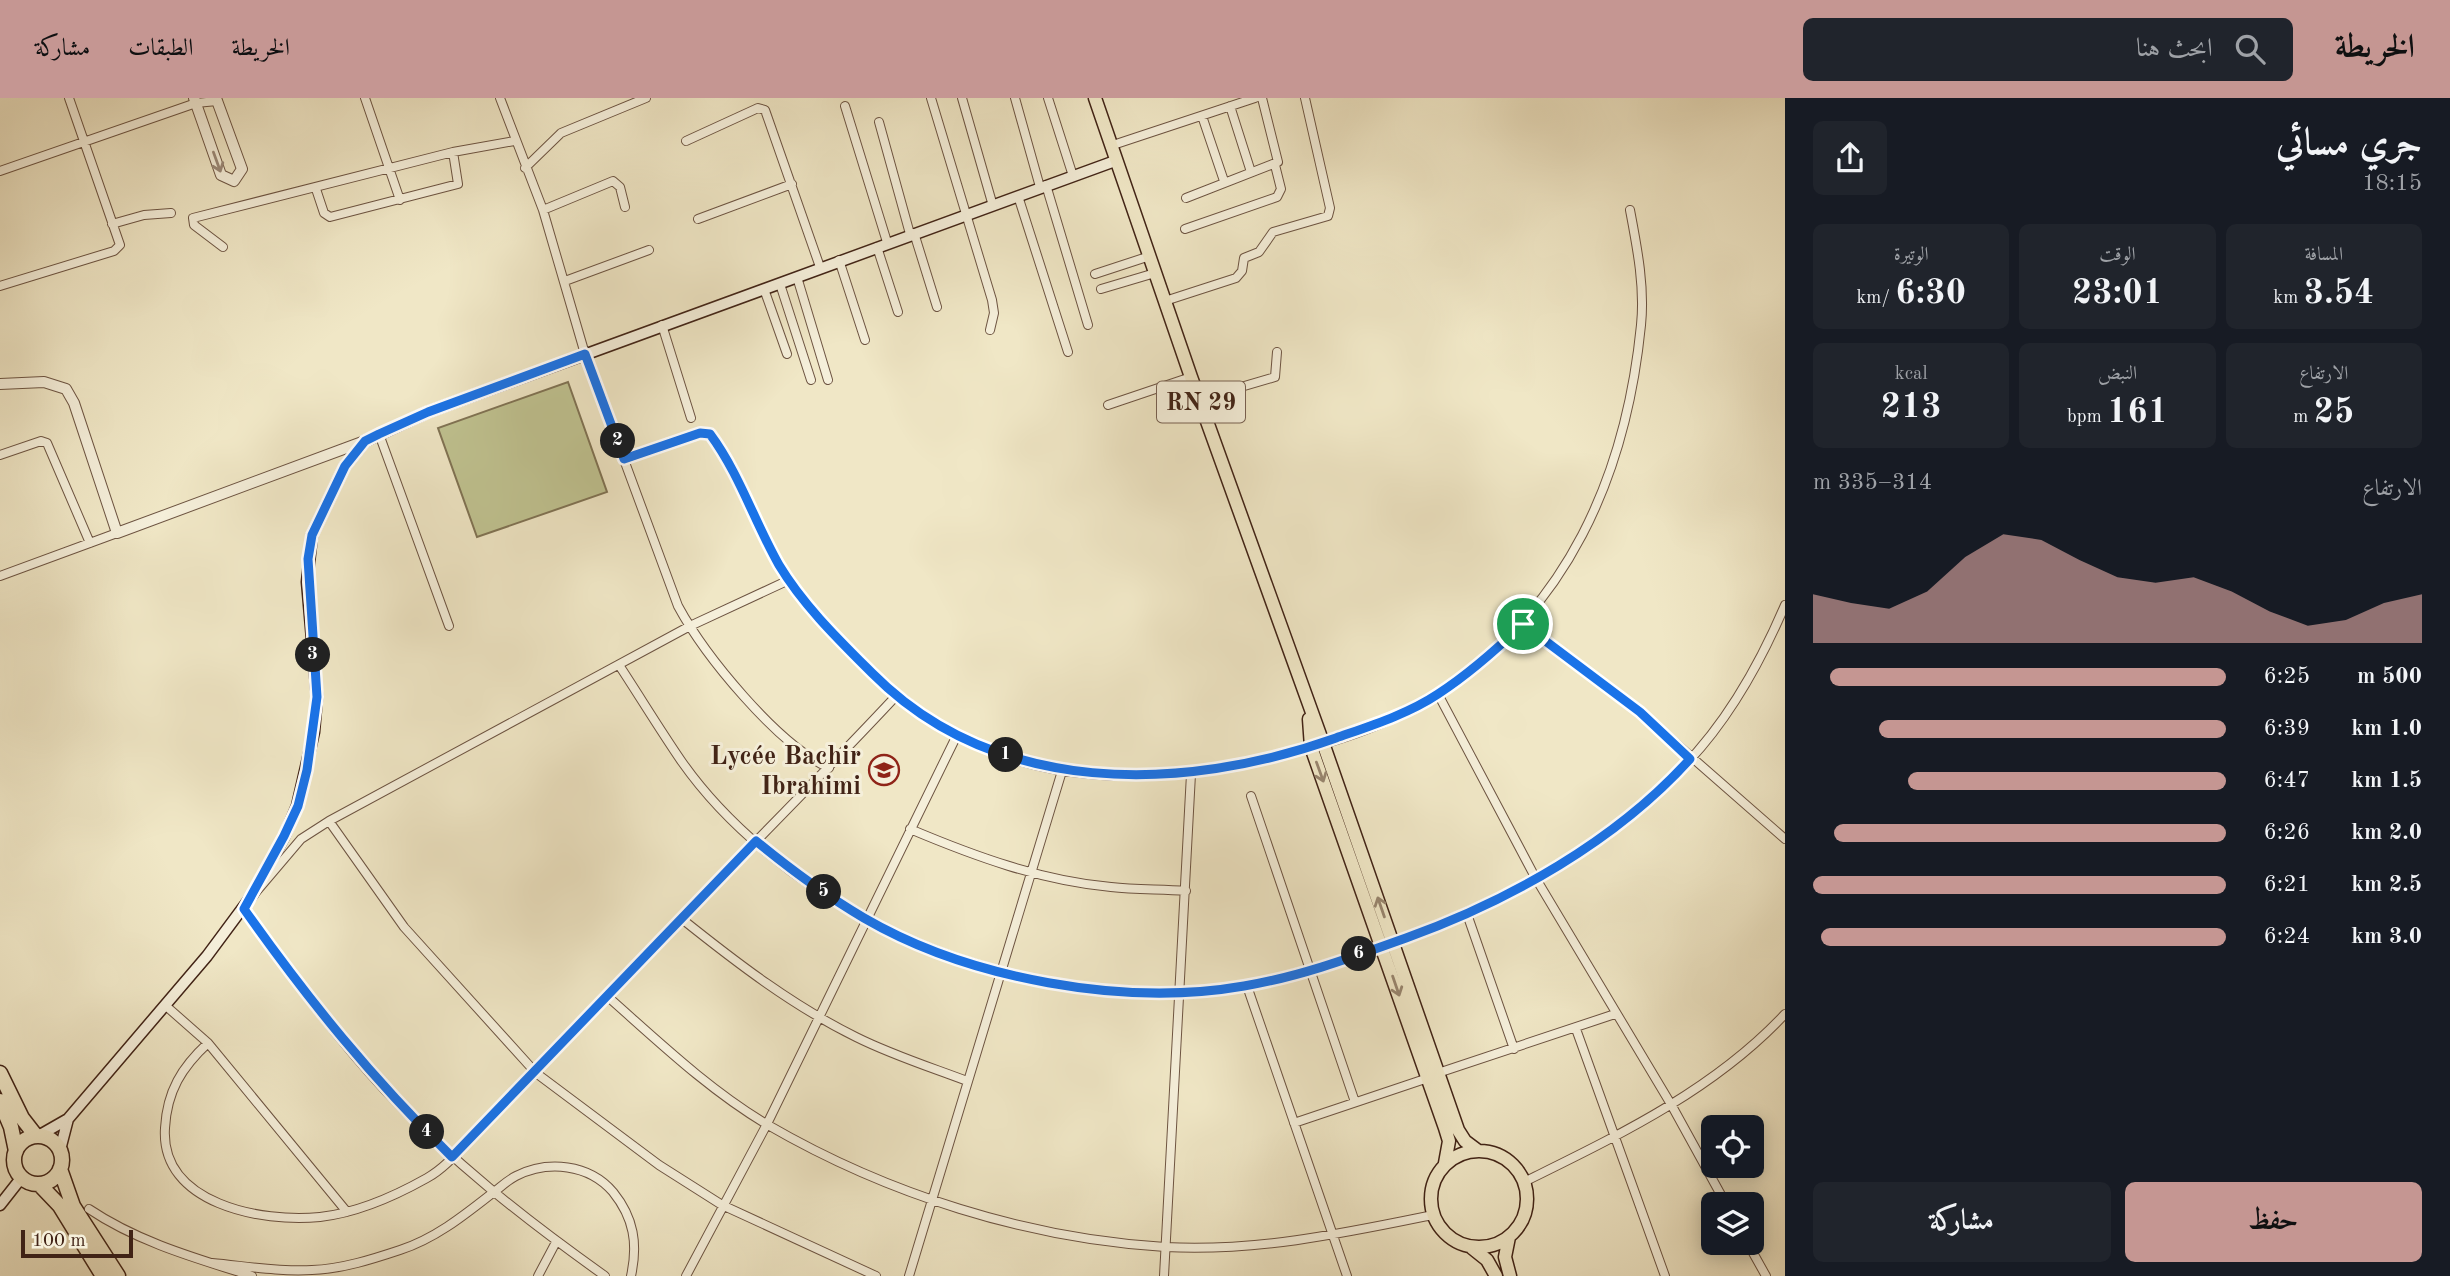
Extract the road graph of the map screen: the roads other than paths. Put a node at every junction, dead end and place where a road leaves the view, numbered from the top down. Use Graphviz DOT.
graph roads {
  1 [pos="69,98"];
  2 [pos="365,98"];
  3 [pos="500,98"];
  4 [pos="646,98"];
  5 [pos="931,98"];
  6 [pos="962,98"];
  7 [pos="1015,98"];
  8 [pos="1048,98"];
  9 [pos="1095,98"];
  10 [pos="1255,98"];
  11 [pos="1262,98"];
  12 [pos="1305,98"];
  13 [pos="217,99"];
  14 [pos="195,101"];
  15 [pos="845,106"];
  16 [pos="1230,107"];
  17 [pos="1202,116"];
  18 [pos="879,122"];
  19 [pos="514,141"];
  20 [pos="686,141"];
  21 [pos="83,142"];
  22 [pos="1110,146"];
  23 [pos="453,152"];
  24 [pos="1115,161"];
  25 [pos="1275,165"];
  26 [pos="389,167"];
  27 [pos="526,168"];
  28 [pos="0,171"];
  29 [pos="1251,173"];
  30 [pos="1073,176"];
  31 [pos="1224,181"];
  32 [pos="792,184"];
  33 [pos="1043,186"];
  34 [pos="316,189"];
  35 [pos="1018,196"];
  36 [pos="1186,198"];
  37 [pos="400,200"];
  38 [pos="993,206"];
  39 [pos="625,207"];
  40 [pos="543,210"];
  41 [pos="1630,210"];
  42 [pos="172,213"];
  43 [pos="966,215"];
  44 [pos="698,219"];
  45 [pos="112,224"];
  46 [pos="1185,229"];
  47 [pos="912,234"];
  48 [pos="882,244"];
  49 [pos="223,247"];
  50 [pos="649,250"];
  51 [pos="1150,256"];
  52 [pos="839,260"];
  53 [pos="821,267"];
  54 [pos="1155,273"];
  55 [pos="1095,274"];
  56 [pos="797,277"];
  57 [pos="565,281"];
  58 [pos="780,284"];
  59 [pos="0,285"];
  60 [pos="764,289"];
  61 [pos="1101,289"];
  62 [pos="1165,302"];
  63 [pos="937,307"];
  64 [pos="898,312"];
  65 [pos="662,325"];
  66 [pos="1088,325"];
  67 [pos="990,330"];
  68 [pos="865,340"];
  69 [pos="1068,352"];
  70 [pos="1277,352"];
  71 [pos="585,354"];
  72 [pos="787,354"];
  73 [pos="1191,377"];
  74 [pos="811,380"];
  75 [pos="828,380"];
  76 [pos="0,384"];
  77 [pos="1200,399"];
  78 [pos="1108,405"];
  79 [pos="691,418"];
  80 [pos="379,434"];
  81 [pos="365,441"];
  82 [pos="0,455"];
  83 [pos="624,459"];
  84 [pos="117,533"];
  85 [pos="90,543"];
  86 [pos="0,576"];
  87 [pos="789,580"];
  88 [pos="1785,605"];
  89 [pos="1523,624"];
  90 [pos="449,626"];
  91 [pos="690,626"];
  92 [pos="619,664"];
  93 [pos="1438,694"];
  94 [pos="897,695"];
  95 [pos="957,735"];
  96 [pos="1317,745"];
  97 [pos="1690,759"];
  98 [pos="829,768"];
  99 [pos="1062,771"];
  100 [pos="1191,774"];
  101 [pos="1251,796"];
  102 [pos="329,821"];
  103 [pos="910,829"];
  104 [pos="1785,839"];
  105 [pos="756,841"];
  106 [pos="1031,872"];
  107 [pos="1535,877"];
  108 [pos="1186,891"];
  109 [pos="253,894"];
  110 [pos="244,909"];
  111 [pos="1467,914"];
  112 [pos="865,918"];
  113 [pos="682,919"];
  114 [pos="1388,945"];
  115 [pos="1309,970"];
  116 [pos="1000,971"];
  117 [pos="1247,986"];
  118 [pos="1181,992"];
  119 [pos="607,996"];
  120 [pos="166,1006"];
  121 [pos="1615,1014"];
  122 [pos="1785,1014"];
  123 [pos="818,1016"];
  124 [pos="1576,1029"];
  125 [pos="208,1043"];
  126 [pos="1514,1049"];
  127 [pos="0,1073"];
  128 [pos="536,1073"];
  129 [pos="1433,1075"];
  130 [pos="967,1081"];
  131 [pos="0,1101"];
  132 [pos="1355,1102"];
  133 [pos="1672,1106"];
  134 [pos="68,1119"];
  135 [pos="1294,1123"];
  136 [pos="767,1124"];
  137 [pos="38,1136"];
  138 [pos="1616,1137"];
  139 [pos="61,1150"];
  140 [pos="1477,1150"];
  141 [pos="16,1151"];
  142 [pos="452,1157"];
  143 [pos="1445,1163"];
  144 [pos="60,1169"];
  145 [pos="22,1177"];
  146 [pos="1524,1182"];
  147 [pos="39,1184"];
  148 [pos="1719,1192"];
  149 [pos="493,1193"];
  150 [pos="931,1199"];
  151 [pos="0,1205"];
  152 [pos="722,1205"];
  153 [pos="89,1209"];
  154 [pos="346,1212"];
  155 [pos="1433,1215"];
  156 [pos="1334,1236"];
  157 [pos="1508,1237"];
  158 [pos="556,1242"];
  159 [pos="1468,1246"];
  160 [pos="1165,1247"];
  161 [pos="1754,1255"];
  162 [pos="212,1263"];
  163 [pos="320,1273"];
  164 [pos="103,1276"];
  165 [pos="118,1276"];
  166 [pos="252,1276"];
  167 [pos="538,1276"];
  168 [pos="605,1276"];
  169 [pos="631,1276"];
  170 [pos="686,1276"];
  171 [pos="876,1276"];
  172 [pos="909,1276"];
  173 [pos="1164,1276"];
  174 [pos="1347,1276"];
  175 [pos="1496,1276"];
  176 [pos="1510,1276"];
  177 [pos="1664,1276"];
  178 [pos="1766,1276"];
  1 -- 21 [label="street"];
  2 -- 26 [label="street"];
  3 -- 19 [label="street"];
  4 -- 27 [label="street"];
  5 -- 43 [label="street"];
  6 -- 38 [label="street"];
  7 -- 33 [label="street"];
  8 -- 30 [label="street"];
  9 -- 22 [label="main road, RN 29"];
  10 -- 16 [label="street"];
  11 -- 25 [label="street"];
  12 -- 62 [label="street"];
  13 -- 14 [label="street"];
  14 -- 13 [label="street, one-way"];
  14 -- 21 [label="street"];
  15 -- 48 [label="street"];
  16 -- 17 [label="street"];
  16 -- 29 [label="street"];
  17 -- 22 [label="street"];
  17 -- 31 [label="street"];
  18 -- 47 [label="street"];
  19 -- 23 [label="street"];
  19 -- 27 [label="street"];
  20 -- 32 [label="street"];
  21 -- 28 [label="street"];
  21 -- 45 [label="street"];
  22 -- 24 [label="main road, RN 29"];
  23 -- 26 [label="street"];
  23 -- 37 [label="street"];
  24 -- 30 [label="main road"];
  24 -- 51 [label="main road, RN 29"];
  25 -- 29 [label="street"];
  25 -- 46 [label="street"];
  26 -- 34 [label="street"];
  26 -- 37 [label="street"];
  27 -- 40 [label="street"];
  29 -- 31 [label="street"];
  30 -- 33 [label="main road"];
  31 -- 36 [label="street"];
  32 -- 44 [label="street"];
  32 -- 53 [label="street"];
  33 -- 35 [label="main road"];
  33 -- 66 [label="street"];
  34 -- 37 [label="street"];
  34 -- 49 [label="street"];
  35 -- 38 [label="main road"];
  35 -- 69 [label="street"];
  38 -- 43 [label="main road"];
  39 -- 40 [label="street"];
  40 -- 57 [label="street"];
  41 -- 89 [label="street"];
  42 -- 45 [label="street"];
  43 -- 47 [label="main road"];
  43 -- 67 [label="street"];
  45 -- 59 [label="street"];
  47 -- 48 [label="main road"];
  47 -- 63 [label="street"];
  48 -- 52 [label="main road"];
  48 -- 64 [label="street"];
  50 -- 57 [label="street"];
  51 -- 54 [label="main road, RN 29"];
  51 -- 55 [label="street"];
  52 -- 53 [label="main road"];
  52 -- 68 [label="street"];
  53 -- 56 [label="main road"];
  54 -- 61 [label="street"];
  54 -- 62 [label="main road, RN 29"];
  56 -- 58 [label="main road"];
  56 -- 75 [label="street"];
  57 -- 71 [label="street"];
  58 -- 60 [label="main road"];
  58 -- 74 [label="street"];
  60 -- 65 [label="main road"];
  60 -- 72 [label="street"];
  62 -- 73 [label="main road, RN 29"];
  65 -- 71 [label="main road"];
  65 -- 79 [label="street"];
  70 -- 77 [label="street"];
  71 -- 80 [label="main road"];
  71 -- 83 [label="street"];
  73 -- 77 [label="main road, RN 29"];
  73 -- 78 [label="street"];
  76 -- 84 [label="street"];
  77 -- 96 [label="main road, RN 29"];
  80 -- 81 [label="main road"];
  80 -- 90 [label="street"];
  81 -- 84 [label="street"];
  81 -- 109 [label="main road"];
  82 -- 85 [label="street"];
  83 -- 87 [label="street"];
  83 -- 91 [label="street"];
  84 -- 85 [label="street"];
  85 -- 86 [label="street"];
  87 -- 91 [label="street"];
  87 -- 94 [label="street"];
  88 -- 97 [label="street"];
  89 -- 93 [label="street"];
  89 -- 97 [label="street"];
  91 -- 92 [label="street"];
  91 -- 98 [label="street"];
  92 -- 102 [label="street"];
  92 -- 105 [label="street"];
  93 -- 96 [label="street"];
  93 -- 107 [label="street"];
  94 -- 95 [label="street"];
  94 -- 98 [label="street"];
  95 -- 99 [label="street"];
  95 -- 103 [label="street"];
  96 -- 100 [label="street"];
  96 -- 114 [label="main road, RN 29"];
  97 -- 104 [label="street"];
  97 -- 107 [label="street"];
  98 -- 105 [label="street"];
  99 -- 100 [label="street"];
  99 -- 106 [label="street"];
  100 -- 108 [label="street"];
  101 -- 115 [label="street"];
  102 -- 109 [label="street"];
  102 -- 128 [label="street"];
  103 -- 106 [label="street"];
  103 -- 112 [label="street"];
  105 -- 112 [label="street"];
  105 -- 113 [label="street"];
  106 -- 108 [label="street"];
  106 -- 116 [label="street"];
  107 -- 111 [label="street"];
  107 -- 121 [label="street"];
  108 -- 118 [label="street"];
  109 -- 110 [label="main road"];
  110 -- 120 [label="main road"];
  110 -- 142 [label="street"];
  111 -- 114 [label="street"];
  111 -- 126 [label="street"];
  112 -- 116 [label="street"];
  112 -- 123 [label="street"];
  113 -- 119 [label="street"];
  113 -- 123 [label="street"];
  114 -- 115 [label="street"];
  114 -- 129 [label="main road, RN 29"];
  115 -- 117 [label="street"];
  115 -- 132 [label="street"];
  116 -- 118 [label="street"];
  116 -- 130 [label="street"];
  117 -- 118 [label="street"];
  117 -- 135 [label="street"];
  118 -- 160 [label="street"];
  119 -- 128 [label="street"];
  119 -- 136 [label="street"];
  120 -- 125 [label="street"];
  120 -- 134 [label="main road"];
  121 -- 124 [label="street"];
  121 -- 133 [label="street"];
  122 -- 133 [label="street"];
  123 -- 130 [label="street"];
  123 -- 136 [label="street"];
  124 -- 126 [label="street"];
  124 -- 138 [label="street"];
  125 -- 154 [label="street"];
  125 -- 154 [label="street"];
  126 -- 129 [label="street"];
  127 -- 137 [label="highway"];
  128 -- 142 [label="street"];
  128 -- 152 [label="street"];
  129 -- 132 [label="street"];
  129 -- 140 [label="main road, RN 29"];
  129 -- 143 [label="main road, RN 29"];
  130 -- 150 [label="street"];
  131 -- 141 [label="highway"];
  132 -- 135 [label="street"];
  133 -- 138 [label="street"];
  133 -- 148 [label="street"];
  134 -- 137 [label="main road"];
  134 -- 139 [label="main road"];
  135 -- 156 [label="street"];
  136 -- 150 [label="street"];
  136 -- 152 [label="street"];
  137 -- 139 [label="highway"];
  137 -- 141 [label="highway"];
  138 -- 146 [label="street"];
  138 -- 177 [label="street"];
  139 -- 144 [label="highway"];
  140 -- 143 [label="main road"];
  140 -- 146 [label="main road"];
  141 -- 145 [label="highway"];
  142 -- 149 [label="street"];
  142 -- 154 [label="street"];
  143 -- 155 [label="main road"];
  144 -- 147 [label="highway"];
  144 -- 165 [label="highway"];
  145 -- 147 [label="highway"];
  145 -- 151 [label="main road"];
  146 -- 157 [label="main road"];
  147 -- 164 [label="highway"];
  149 -- 158 [label="street"];
  149 -- 163 [label="street"];
  149 -- 169 [label="street"];
  150 -- 160 [label="street"];
  150 -- 172 [label="street"];
  152 -- 170 [label="street"];
  152 -- 171 [label="street"];
  153 -- 162 [label="street"];
  155 -- 156 [label="street"];
  155 -- 159 [label="main road"];
  156 -- 160 [label="street"];
  156 -- 174 [label="street"];
  157 -- 159 [label="main road"];
  157 -- 176 [label="main road"];
  158 -- 167 [label="street"];
  158 -- 168 [label="street"];
  159 -- 175 [label="main road"];
  160 -- 173 [label="street"];
  161 -- 178 [label="street"];
  162 -- 163 [label="street"];
  162 -- 166 [label="street"];
}
